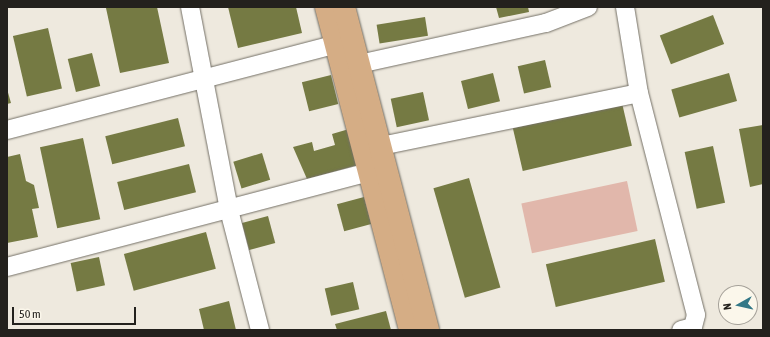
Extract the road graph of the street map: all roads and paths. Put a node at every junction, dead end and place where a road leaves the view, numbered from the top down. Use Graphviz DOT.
graph roads {
  1 [pos="190,7"];
  2 [pos="326,7"];
  3 [pos="344,7"];
  4 [pos="588,7"];
  5 [pos="625,7"];
  6 [pos="344,42"];
  7 [pos="359,64"];
  8 [pos="207,79"];
  9 [pos="639,93"];
  10 [pos="7,130"];
  11 [pos="379,162"];
  12 [pos="229,210"];
  13 [pos="7,267"];
  14 [pos="260,330"];
  15 [pos="410,330"];
  16 [pos="428,330"];
  17 [pos="681,330"];
  1 -- 8 [label="street"];
  2 -- 6 [label="main road"];
  3 -- 6 [label="main road"];
  4 -- 7 [label="street"];
  5 -- 9 [label="street"];
  6 -- 7 [label="main road"];
  6 -- 8 [label="street"];
  6 -- 11 [label="main road"];
  7 -- 11 [label="main road"];
  8 -- 10 [label="street"];
  8 -- 12 [label="street"];
  9 -- 11 [label="street"];
  9 -- 17 [label="street"];
  11 -- 12 [label="street"];
  11 -- 15 [label="main road"];
  11 -- 16 [label="main road"];
  12 -- 13 [label="street"];
  12 -- 14 [label="street"];
}
